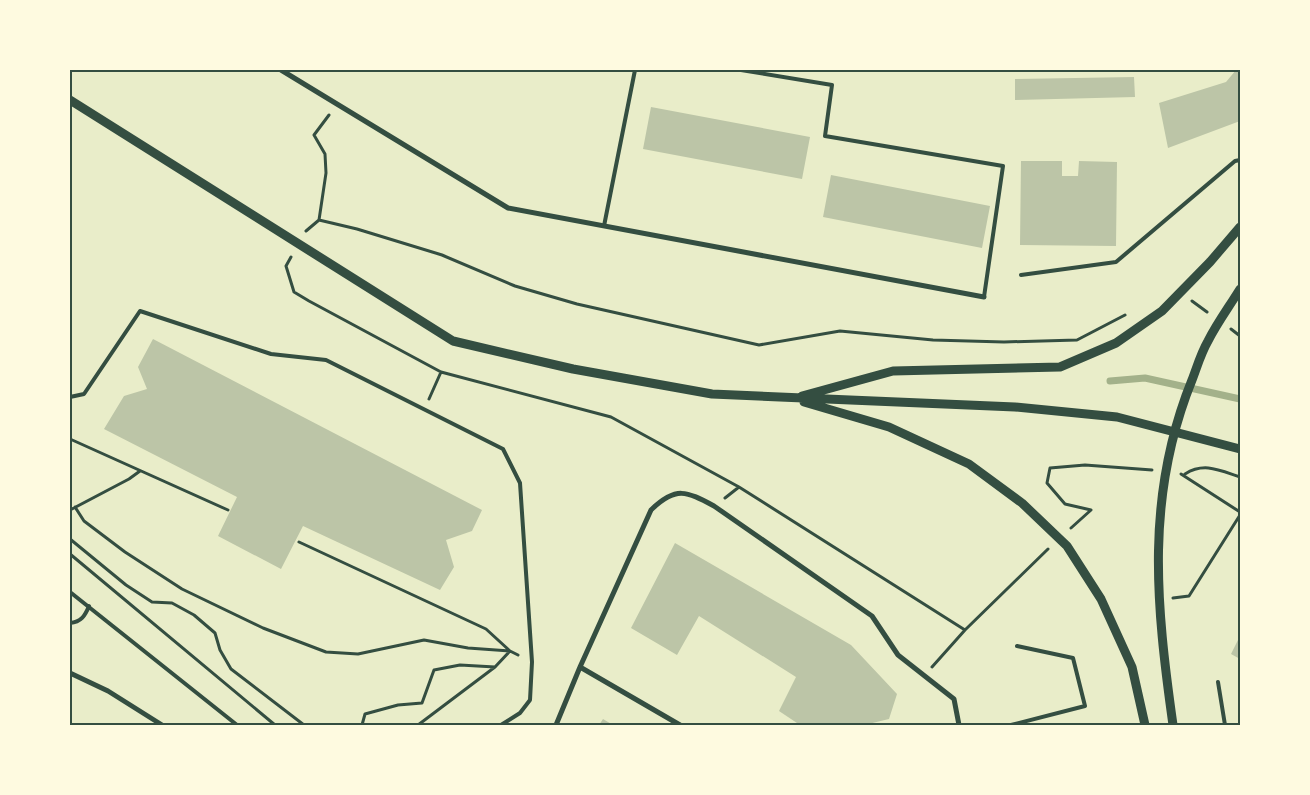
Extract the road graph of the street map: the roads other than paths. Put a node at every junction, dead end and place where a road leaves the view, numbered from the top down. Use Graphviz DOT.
graph roads {
  1 [pos="281,70"];
  2 [pos="635,70"];
  3 [pos="741,70"];
  4 [pos="70,100"];
  5 [pos="1240,160"];
  6 [pos="604,226"];
  7 [pos="1240,227"];
  8 [pos="1021,275"];
  9 [pos="1240,290"];
  10 [pos="984,297"];
  11 [pos="70,397"];
  12 [pos="792,399"];
  13 [pos="1240,449"];
  14 [pos="70,592"];
  15 [pos="89,606"];
  16 [pos="70,623"];
  17 [pos="1017,646"];
  18 [pos="580,667"];
  19 [pos="70,673"];
  20 [pos="1218,682"];
  21 [pos="1170,709"];
  22 [pos="162,725"];
  23 [pos="237,725"];
  24 [pos="501,725"];
  25 [pos="556,725"];
  26 [pos="680,725"];
  27 [pos="958,725"];
  28 [pos="1011,725"];
  29 [pos="1145,725"];
  30 [pos="1173,725"];
  31 [pos="1178,725"];
  32 [pos="1225,725"];
  1 -- 6 [label="street"];
  2 -- 6 [label="lane"];
  3 -- 10 [label="lane"];
  4 -- 12 [label="street"];
  5 -- 8 [label="lane"];
  6 -- 10 [label="street"];
  7 -- 12 [label="street"];
  9 -- 21 [label="street"];
  11 -- 24 [label="lane"];
  12 -- 13 [label="street"];
  12 -- 29 [label="street"];
  14 -- 15 [label="lane"];
  15 -- 16 [label="lane"];
  15 -- 23 [label="lane"];
  17 -- 28 [label="lane"];
  18 -- 25 [label="street"];
  18 -- 26 [label="street"];
  18 -- 27 [label="street"];
  19 -- 22 [label="street"];
  20 -- 32 [label="lane"];
  21 -- 30 [label="street"];
  21 -- 31 [label="street"];
}
